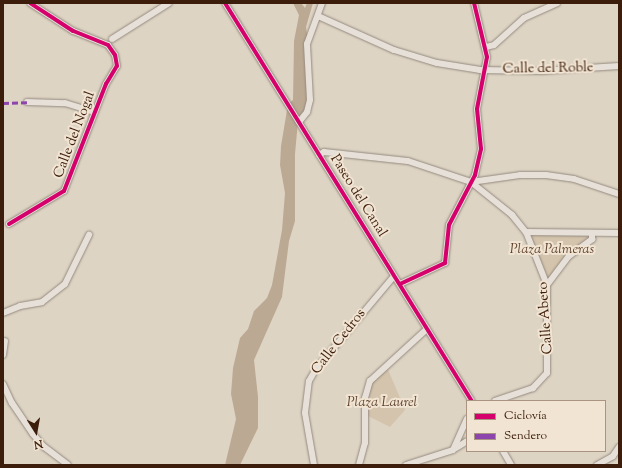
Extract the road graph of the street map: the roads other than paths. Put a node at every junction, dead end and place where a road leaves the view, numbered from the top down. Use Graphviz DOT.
graph roads {
  1 [pos="30,3"];
  2 [pos="169,3"];
  3 [pos="225,3"];
  4 [pos="322,3"];
  5 [pos="474,3"];
  6 [pos="557,3"];
  7 [pos="318,16"];
  8 [pos="112,39"];
  9 [pos="486,47"];
  10 [pos="619,66"];
  11 [pos="485,70"];
  12 [pos="27,102"];
  13 [pos="95,112"];
  14 [pos="299,122"];
  15 [pos="319,155"];
  16 [pos="472,182"];
  17 [pos="619,194"];
  18 [pos="9,224"];
  19 [pos="526,232"];
  20 [pos="592,233"];
  21 [pos="619,233"];
  22 [pos="89,235"];
  23 [pos="394,276"];
  24 [pos="400,284"];
  25 [pos="547,285"];
  26 [pos="3,314"];
  27 [pos="427,329"];
  28 [pos="5,341"];
  29 [pos="3,355"];
  30 [pos="3,384"];
  31 [pos="471,400"];
  32 [pos="498,400"];
  33 [pos="466,421"];
  34 [pos="466,442"];
  35 [pos="619,447"];
  36 [pos="452,450"];
  37 [pos="504,452"];
  38 [pos="68,465"];
  39 [pos="314,465"];
  40 [pos="359,465"];
  41 [pos="406,465"];
  42 [pos="511,465"];
  43 [pos="597,465"];
  1 -- 13 [label="street, Calle del Nogal"];
  2 -- 8 [label="street"];
  3 -- 14 [label="street, Paseo del Canal"];
  4 -- 7 [label="street"];
  5 -- 9 [label="street"];
  6 -- 9 [label="street"];
  7 -- 11 [label="street, Calle del Roble"];
  7 -- 14 [label="street"];
  9 -- 11 [label="street"];
  10 -- 11 [label="street, Calle del Roble"];
  11 -- 16 [label="street"];
  12 -- 13 [label="street"];
  13 -- 18 [label="street, Calle del Nogal"];
  14 -- 15 [label="street, Paseo del Canal"];
  15 -- 16 [label="street"];
  15 -- 23 [label="street, Paseo del Canal"];
  16 -- 17 [label="street"];
  16 -- 19 [label="street, Calle Abeto"];
  16 -- 24 [label="street"];
  19 -- 20 [label="street"];
  19 -- 25 [label="street, Calle Abeto"];
  20 -- 21 [label="street"];
  20 -- 25 [label="street"];
  22 -- 26 [label="street"];
  23 -- 24 [label="street, Paseo del Canal"];
  23 -- 39 [label="street, Calle Cedros"];
  24 -- 27 [label="street, Paseo del Canal"];
  25 -- 32 [label="street, Calle Abeto"];
  27 -- 31 [label="street, Paseo del Canal"];
  27 -- 40 [label="street"];
  28 -- 29 [label="street"];
  30 -- 38 [label="street"];
  33 -- 36 [label="street"];
  34 -- 36 [label="street"];
  35 -- 43 [label="street"];
  36 -- 41 [label="street"];
  37 -- 42 [label="street"];
}
